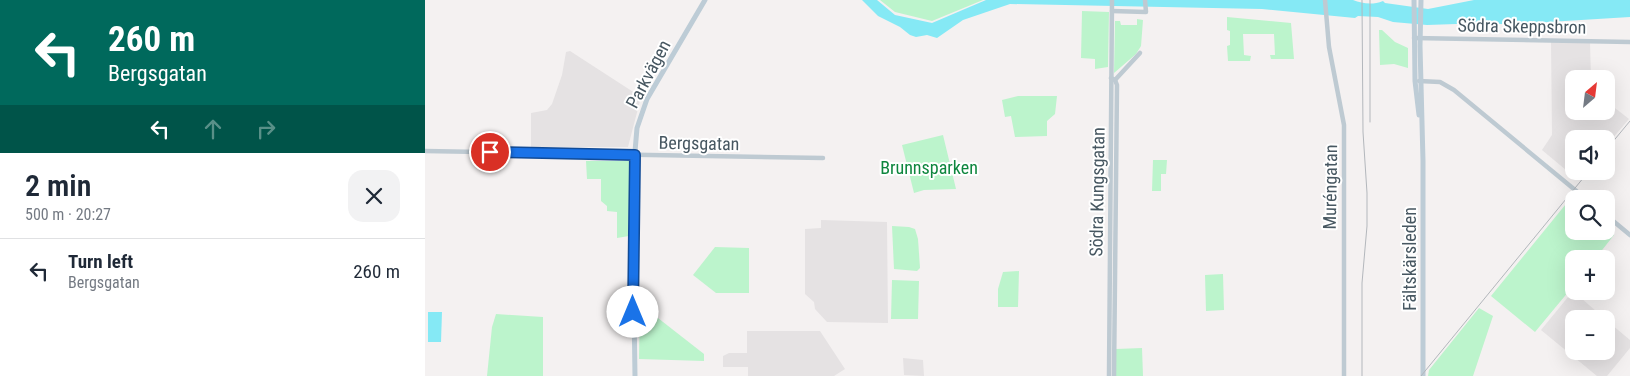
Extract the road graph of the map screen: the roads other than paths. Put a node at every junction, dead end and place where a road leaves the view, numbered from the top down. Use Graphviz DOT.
graph roads {
  1 [pos="705,0"];
  2 [pos="1112,0"];
  3 [pos="1145,0"];
  4 [pos="1325,0"];
  5 [pos="1414,0"];
  6 [pos="1421,0"];
  7 [pos="1112,9"];
  8 [pos="1414,38"];
  9 [pos="1421,38"];
  10 [pos="1630,42"];
  11 [pos="1140,53"];
  12 [pos="1113,79"];
  13 [pos="1415,81"];
  14 [pos="1421,81"];
  15 [pos="1423,143"];
  16 [pos="425,151"];
  17 [pos="635,155"];
  18 [pos="823,158"];
  19 [pos="1575,190"];
  20 [pos="1615,222"];
  21 [pos="1630,235"];
  22 [pos="635,376"];
  23 [pos="1109,376"];
  24 [pos="1114,376"];
  25 [pos="1343,376"];
  26 [pos="1423,376"];
  1 -- 17 [label="main road, Parkvägen"];
  2 -- 7 [label="street, Södra Kungsgatan"];
  3 -- 7 [label="street"];
  4 -- 25 [label="street, Muréngatan"];
  5 -- 8 [label="main road, Fältskärsleden"];
  6 -- 9 [label="main road, Fältskärsleden"];
  7 -- 12 [label="street, Södra Kungsgatan"];
  8 -- 9 [label="street, Södra Skeppsbron"];
  8 -- 13 [label="main road, Fältskärsleden"];
  9 -- 10 [label="street, Södra Skeppsbron"];
  9 -- 14 [label="main road, Fältskärsleden"];
  11 -- 12 [label="street"];
  12 -- 23 [label="street, Södra Kungsgatan"];
  12 -- 24 [label="street, Södra Kungsgatan"];
  13 -- 14 [label="street"];
  13 -- 15 [label="main road, Fältskärsleden"];
  14 -- 15 [label="main road, Fältskärsleden"];
  14 -- 19 [label="street"];
  15 -- 26 [label="main road, Fältskärsleden"];
  16 -- 17 [label="street, Bergsgatan"];
  17 -- 18 [label="street, Bergsgatan"];
  17 -- 22 [label="main road, Parkvägen"];
  20 -- 21 [label="street"];
}
